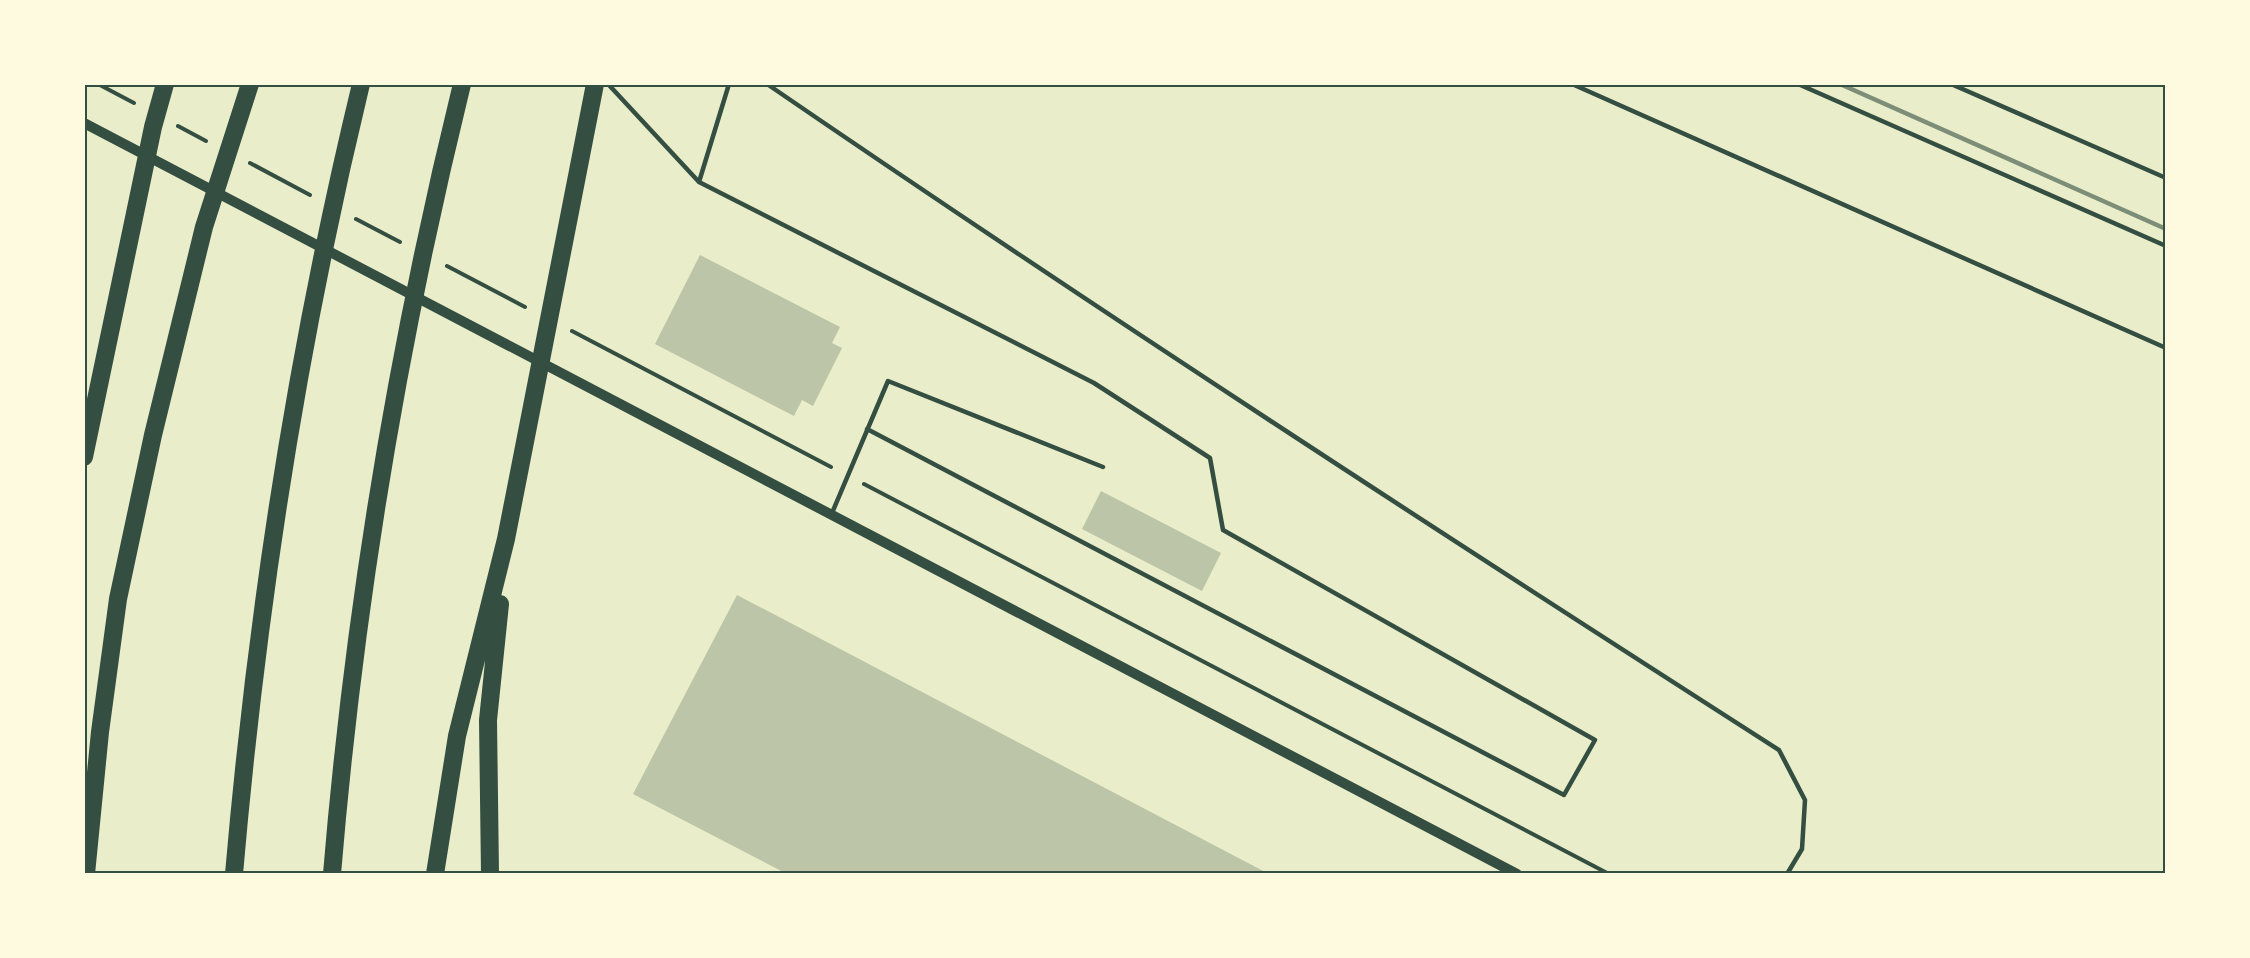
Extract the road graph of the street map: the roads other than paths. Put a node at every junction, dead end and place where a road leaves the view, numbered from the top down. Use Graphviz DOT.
graph roads {
  1 [pos="165,84"];
  2 [pos="250,84"];
  3 [pos="361,84"];
  4 [pos="462,84"];
  5 [pos="595,84"];
  6 [pos="608,84"];
  7 [pos="729,84"];
  8 [pos="766,84"];
  9 [pos="1572,84"];
  10 [pos="1798,84"];
  11 [pos="1951,84"];
  12 [pos="84,123"];
  13 [pos="2166,178"];
  14 [pos="699,182"];
  15 [pos="2166,246"];
  16 [pos="2166,348"];
  17 [pos="867,429"];
  18 [pos="84,457"];
  19 [pos="1102,467"];
  20 [pos="831,515"];
  21 [pos="506,539"];
  22 [pos="86,874"];
  23 [pos="234,874"];
  24 [pos="332,874"];
  25 [pos="435,874"];
  26 [pos="490,874"];
  27 [pos="1517,874"];
  28 [pos="1787,874"];
  1 -- 18 [label="highway"];
  2 -- 22 [label="highway"];
  3 -- 23 [label="highway"];
  4 -- 24 [label="highway"];
  5 -- 21 [label="highway"];
  6 -- 14 [label="lane"];
  7 -- 14 [label="lane"];
  8 -- 28 [label="lane"];
  9 -- 16 [label="lane"];
  10 -- 15 [label="lane"];
  11 -- 13 [label="lane"];
  12 -- 20 [label="street"];
  14 -- 17 [label="lane"];
  17 -- 19 [label="lane"];
  17 -- 20 [label="lane"];
  20 -- 27 [label="street"];
  21 -- 25 [label="highway"];
  21 -- 26 [label="highway"];
}
